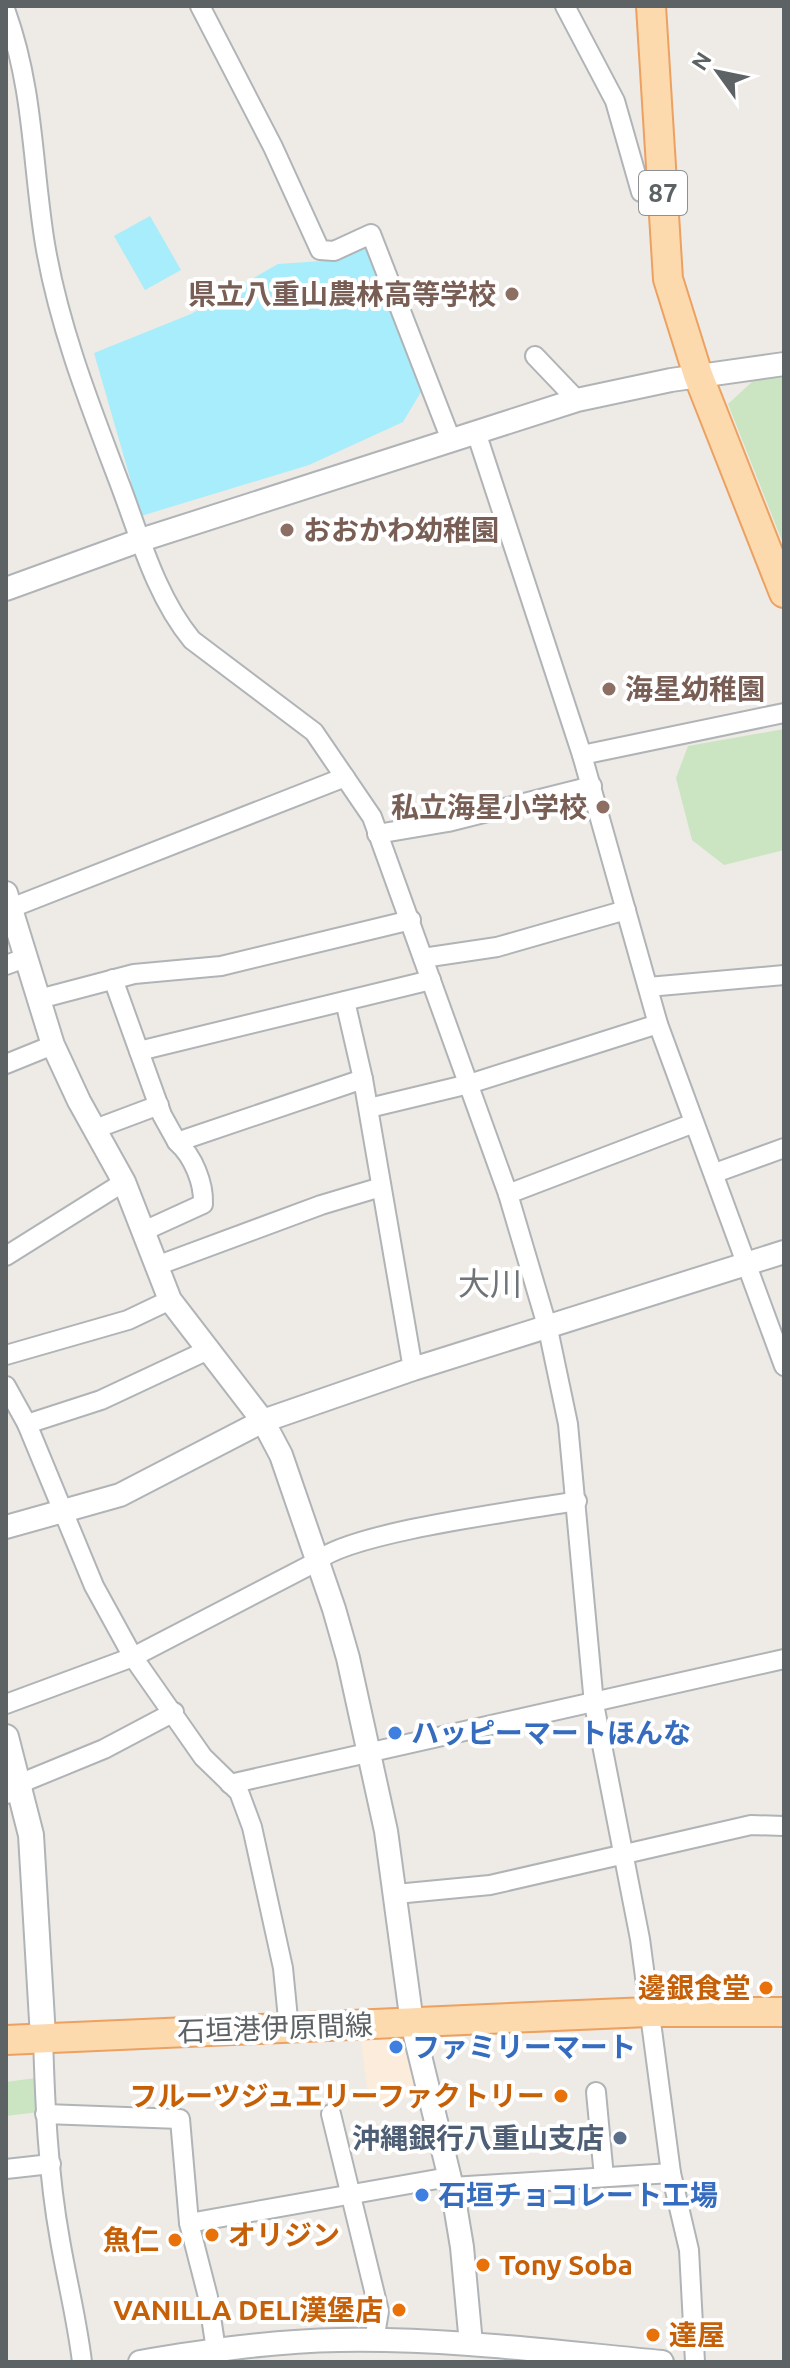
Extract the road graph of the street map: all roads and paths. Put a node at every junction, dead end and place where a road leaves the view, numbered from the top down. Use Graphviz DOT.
graph roads {
  1 [pos="200,6"];
  2 [pos="565,6"];
  3 [pos="651,6"];
  4 [pos="6,12"];
  5 [pos="663,194"];
  6 [pos="535,356"];
  7 [pos="784,364"];
  8 [pos="698,375"];
  9 [pos="577,400"];
  10 [pos="476,432"];
  11 [pos="451,440"];
  12 [pos="141,540"];
  13 [pos="6,589"];
  14 [pos="784,593"];
  15 [pos="784,713"];
  16 [pos="582,755"];
  17 [pos="345,777"];
  18 [pos="592,786"];
  19 [pos="377,834"];
  20 [pos="9,900"];
  21 [pos="626,910"];
  22 [pos="411,920"];
  23 [pos="423,958"];
  24 [pos="15,962"];
  25 [pos="784,975"];
  26 [pos="113,979"];
  27 [pos="431,980"];
  28 [pos="648,987"];
  29 [pos="39,999"];
  30 [pos="345,1001"];
  31 [pos="658,1024"];
  32 [pos="53,1045"];
  33 [pos="139,1051"];
  34 [pos="6,1064"];
  35 [pos="363,1079"];
  36 [pos="469,1084"];
  37 [pos="159,1105"];
  38 [pos="369,1108"];
  39 [pos="694,1123"];
  40 [pos="95,1129"];
  41 [pos="177,1142"];
  42 [pos="784,1148"];
  43 [pos="715,1173"];
  44 [pos="124,1182"];
  45 [pos="381,1187"];
  46 [pos="508,1194"];
  47 [pos="146,1230"];
  48 [pos="784,1252"];
  49 [pos="6,1256"];
  50 [pos="747,1264"];
  51 [pos="159,1265"];
  52 [pos="170,1300"];
  53 [pos="548,1329"];
  54 [pos="210,1349"];
  55 [pos="6,1355"];
  56 [pos="784,1366"];
  57 [pos="413,1369"];
  58 [pos="6,1386"];
  59 [pos="263,1421"];
  60 [pos="19,1422"];
  61 [pos="577,1501"];
  62 [pos="63,1509"];
  63 [pos="6,1527"];
  64 [pos="316,1562"];
  65 [pos="133,1657"];
  66 [pos="784,1659"];
  67 [pos="6,1704"];
  68 [pos="594,1704"];
  69 [pos="174,1712"];
  70 [pos="6,1737"];
  71 [pos="370,1753"];
  72 [pos="230,1784"];
  73 [pos="13,1792"];
  74 [pos="784,1826"];
  75 [pos="624,1856"];
  76 [pos="396,1894"];
  77 [pos="648,2012"];
  78 [pos="784,2012"];
  79 [pos="412,2023"];
  80 [pos="289,2029"];
  81 [pos="43,2037"];
  82 [pos="6,2040"];
  83 [pos="596,2092"];
  84 [pos="45,2114"];
  85 [pos="331,2114"];
  86 [pos="51,2164"];
  87 [pos="6,2169"];
  88 [pos="671,2173"];
  89 [pos="604,2177"];
  90 [pos="450,2182"];
  91 [pos="348,2193"];
  92 [pos="189,2223"];
  93 [pos="374,2341"];
  94 [pos="471,2344"];
  95 [pos="216,2350"];
  96 [pos="508,2355"];
  97 [pos="616,2360"];
  98 [pos="82,2362"];
  99 [pos="140,2362"];
  100 [pos="662,2362"];
  101 [pos="695,2362"];
  1 -- 11 [label="street"];
  2 -- 5 [label="street"];
  3 -- 5 [label="main road, 87"];
  4 -- 12 [label="street"];
  5 -- 8 [label="main road, 87"];
  6 -- 9 [label="street"];
  7 -- 8 [label="street"];
  8 -- 9 [label="street"];
  8 -- 14 [label="main road, 87"];
  9 -- 10 [label="street"];
  10 -- 11 [label="street"];
  10 -- 16 [label="street"];
  11 -- 12 [label="street"];
  12 -- 13 [label="street"];
  12 -- 17 [label="street"];
  15 -- 16 [label="street"];
  16 -- 18 [label="street"];
  17 -- 19 [label="street"];
  17 -- 20 [label="street"];
  18 -- 19 [label="street"];
  18 -- 21 [label="street"];
  19 -- 22 [label="street"];
  20 -- 24 [label="street"];
  21 -- 23 [label="street"];
  21 -- 28 [label="street"];
  22 -- 23 [label="street"];
  22 -- 26 [label="street"];
  23 -- 27 [label="street"];
  24 -- 29 [label="street"];
  25 -- 28 [label="street"];
  26 -- 29 [label="street"];
  26 -- 33 [label="street"];
  27 -- 30 [label="street"];
  27 -- 36 [label="street"];
  28 -- 31 [label="street"];
  29 -- 32 [label="street"];
  30 -- 33 [label="street"];
  30 -- 35 [label="street"];
  31 -- 36 [label="street"];
  31 -- 39 [label="street"];
  32 -- 34 [label="street"];
  32 -- 40 [label="street"];
  33 -- 37 [label="street"];
  35 -- 38 [label="street"];
  35 -- 41 [label="street"];
  36 -- 38 [label="street"];
  36 -- 46 [label="street"];
  37 -- 40 [label="street"];
  37 -- 41 [label="street"];
  38 -- 45 [label="street"];
  39 -- 43 [label="street"];
  39 -- 46 [label="street"];
  40 -- 44 [label="street"];
  41 -- 47 [label="street"];
  42 -- 43 [label="street"];
  43 -- 50 [label="street"];
  44 -- 47 [label="street"];
  44 -- 49 [label="street"];
  45 -- 51 [label="street"];
  45 -- 57 [label="street"];
  46 -- 53 [label="street"];
  47 -- 51 [label="street"];
  48 -- 50 [label="street"];
  50 -- 53 [label="street"];
  50 -- 56 [label="street"];
  51 -- 52 [label="street"];
  52 -- 54 [label="street"];
  52 -- 55 [label="street"];
  53 -- 57 [label="street"];
  53 -- 61 [label="street"];
  54 -- 59 [label="street"];
  54 -- 60 [label="street"];
  57 -- 59 [label="street"];
  58 -- 60 [label="street"];
  59 -- 62 [label="street"];
  59 -- 64 [label="street"];
  60 -- 62 [label="street"];
  61 -- 64 [label="street"];
  61 -- 68 [label="street"];
  62 -- 63 [label="street"];
  62 -- 65 [label="street"];
  64 -- 65 [label="street"];
  64 -- 71 [label="street"];
  65 -- 67 [label="street"];
  65 -- 69 [label="street"];
  66 -- 68 [label="street"];
  68 -- 71 [label="street"];
  68 -- 75 [label="street"];
  69 -- 72 [label="street"];
  69 -- 73 [label="street"];
  70 -- 73 [label="main road"];
  71 -- 72 [label="street"];
  71 -- 76 [label="street"];
  72 -- 80 [label="street"];
  73 -- 81 [label="main road"];
  74 -- 75 [label="street"];
  75 -- 76 [label="street"];
  75 -- 77 [label="street"];
  76 -- 79 [label="street"];
  77 -- 78 [label="main road, 石垣港伊原間線"];
  77 -- 79 [label="main road, 石垣港伊原間線"];
  77 -- 88 [label="street"];
  79 -- 80 [label="main road, 石垣港伊原間線"];
  79 -- 90 [label="street"];
  80 -- 81 [label="main road, 石垣港伊原間線"];
  81 -- 82 [label="main road, 石垣港伊原間線"];
  81 -- 84 [label="street"];
  83 -- 89 [label="street"];
  84 -- 86 [label="street"];
  84 -- 92 [label="street"];
  85 -- 91 [label="street"];
  86 -- 87 [label="street"];
  86 -- 98 [label="street"];
  88 -- 89 [label="street"];
  88 -- 101 [label="street"];
  89 -- 90 [label="street"];
  90 -- 91 [label="street"];
  90 -- 94 [label="street"];
  91 -- 92 [label="street"];
  91 -- 93 [label="street"];
  92 -- 95 [label="street"];
  93 -- 94 [label="street"];
  93 -- 95 [label="street"];
  94 -- 96 [label="street"];
  95 -- 99 [label="street"];
  96 -- 97 [label="street"];
  97 -- 100 [label="street"];
}
